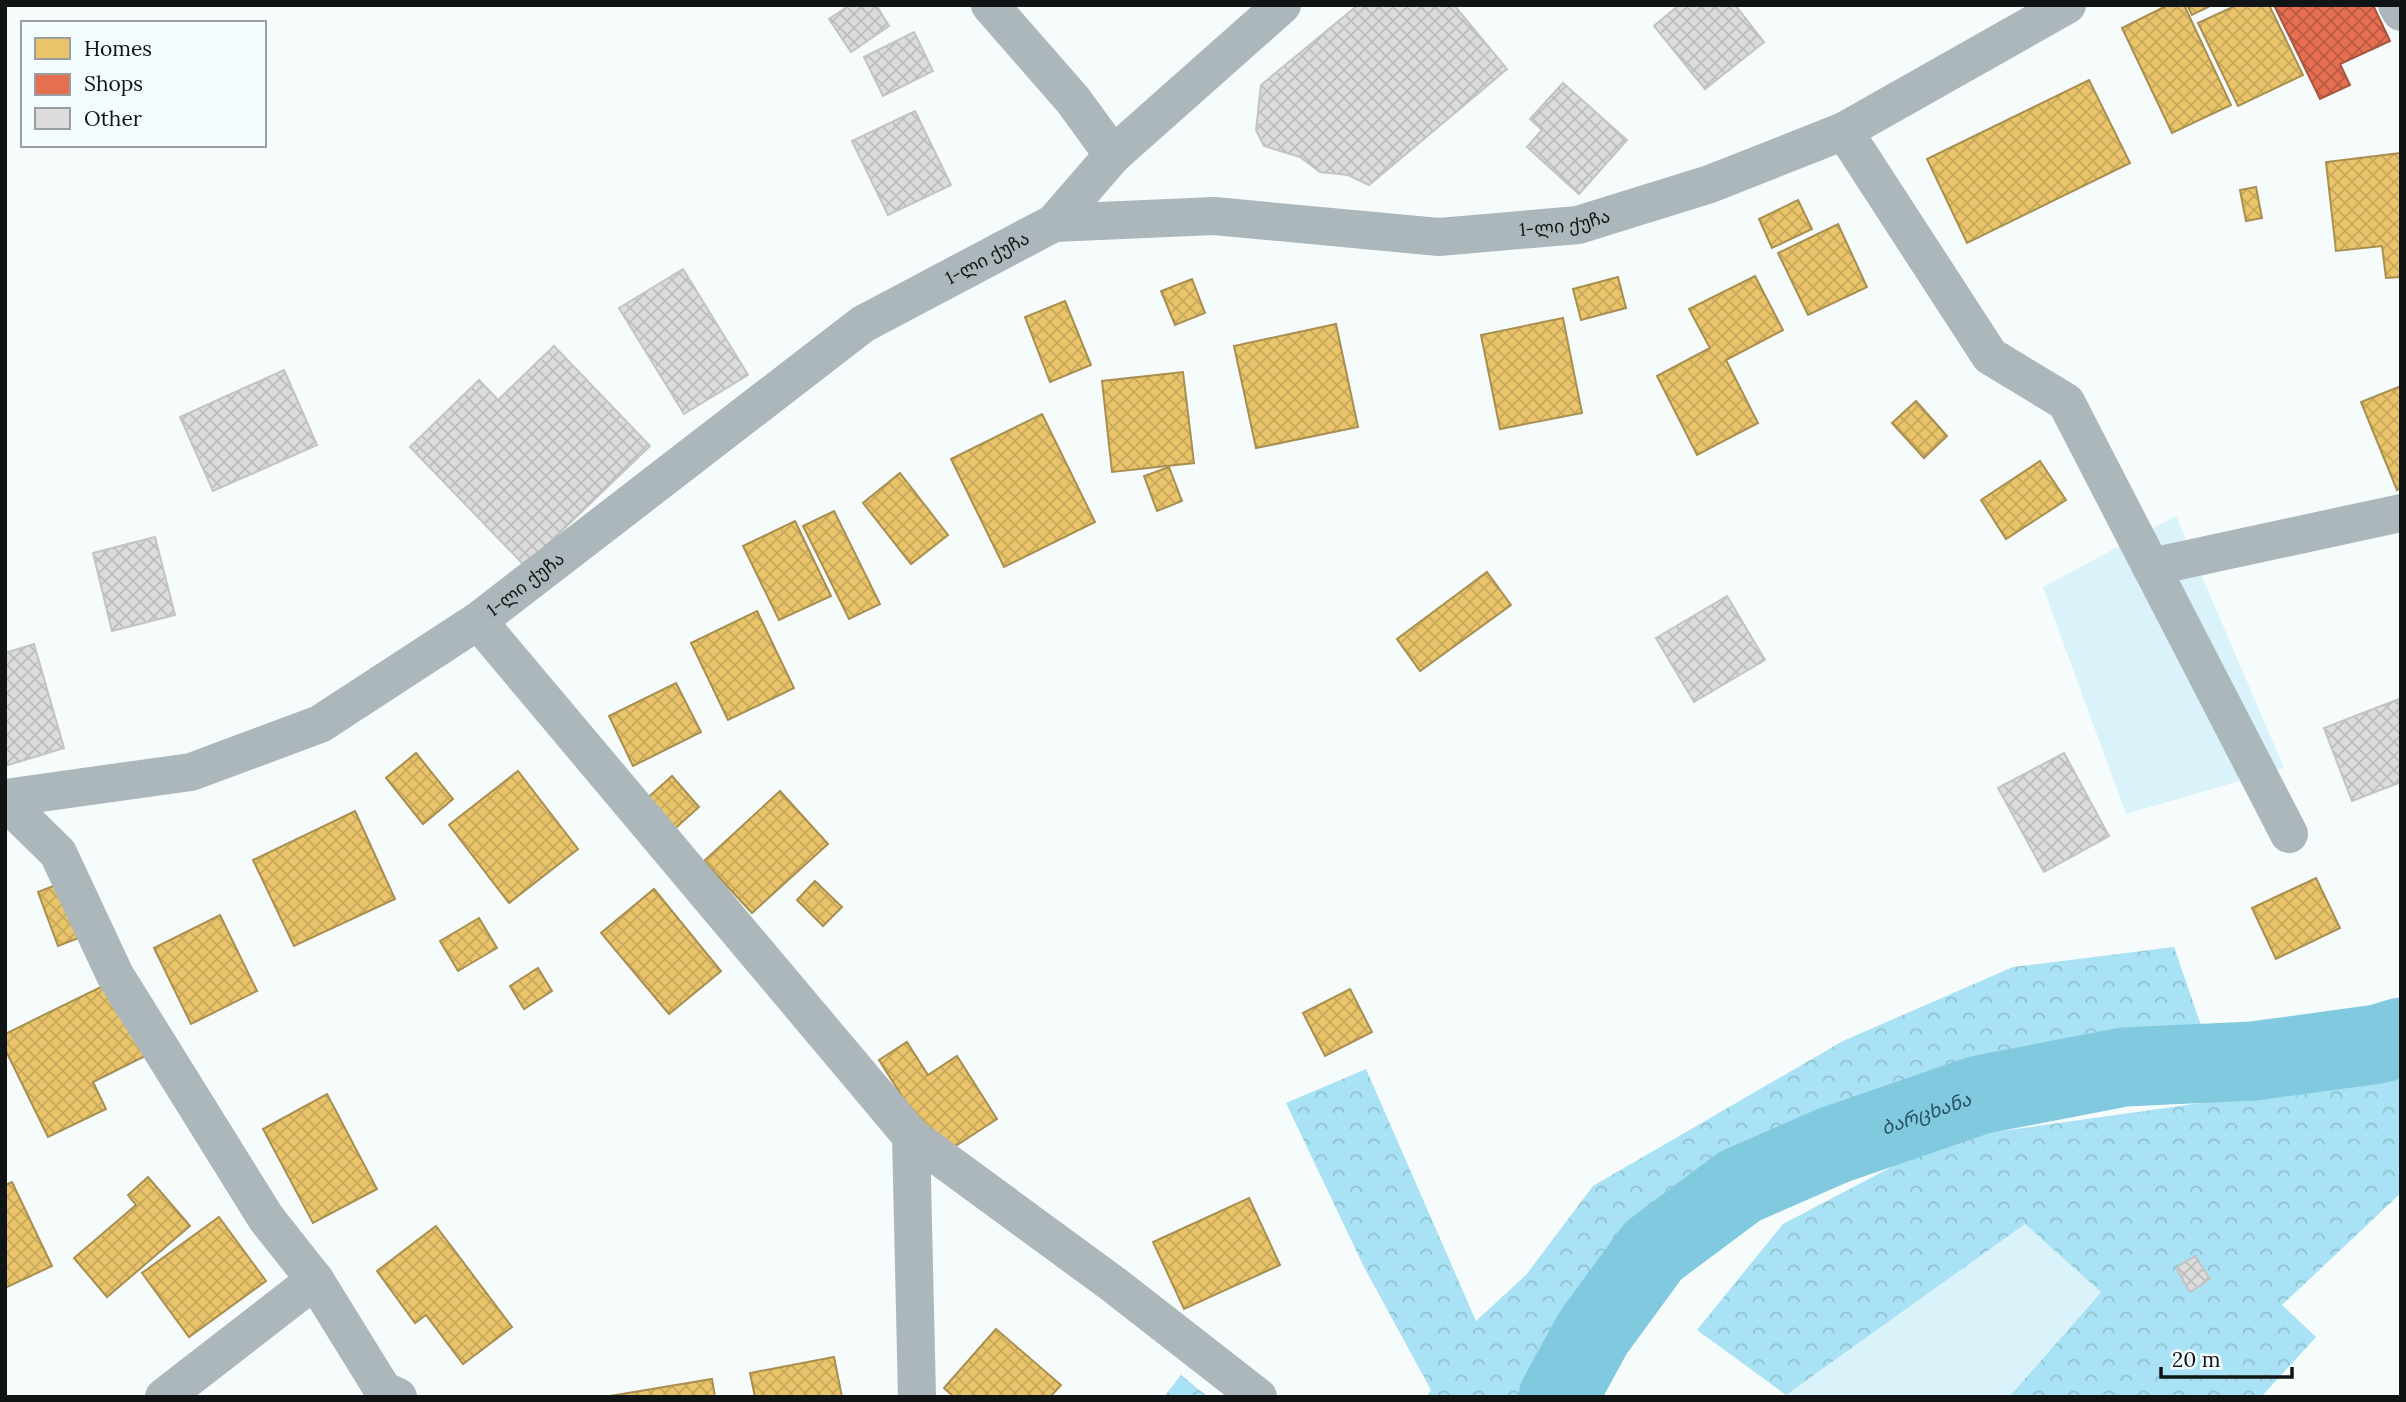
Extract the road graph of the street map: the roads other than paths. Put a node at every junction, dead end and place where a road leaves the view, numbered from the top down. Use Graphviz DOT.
graph roads {
  1 [pos="990,5"];
  2 [pos="1282,5"];
  3 [pos="2067,5"];
  4 [pos="2397,5"];
  5 [pos="2401,12"];
  6 [pos="1844,131"];
  7 [pos="1113,155"];
  8 [pos="1054,223"];
  9 [pos="2401,513"];
  10 [pos="2151,567"];
  11 [pos="478,621"];
  12 [pos="5,800"];
  13 [pos="2289,834"];
  14 [pos="911,1136"];
  15 [pos="315,1280"];
  16 [pos="164,1397"];
  17 [pos="398,1397"];
  18 [pos="917,1397"];
  19 [pos="1258,1397"];
  1 -- 7 [label="street"];
  2 -- 7 [label="street"];
  3 -- 6 [label="street, 1-ლი ქუჩა"];
  4 -- 5 [label="street"];
  6 -- 8 [label="street, 1-ლი ქუჩა"];
  6 -- 10 [label="street"];
  7 -- 8 [label="street"];
  8 -- 11 [label="street, 1-ლი ქუჩა"];
  9 -- 10 [label="street"];
  10 -- 13 [label="street"];
  11 -- 12 [label="street, 1-ლი ქუჩა"];
  11 -- 14 [label="street"];
  12 -- 15 [label="street"];
  14 -- 18 [label="street"];
  14 -- 19 [label="street"];
  15 -- 16 [label="street"];
  15 -- 17 [label="street"];
}
